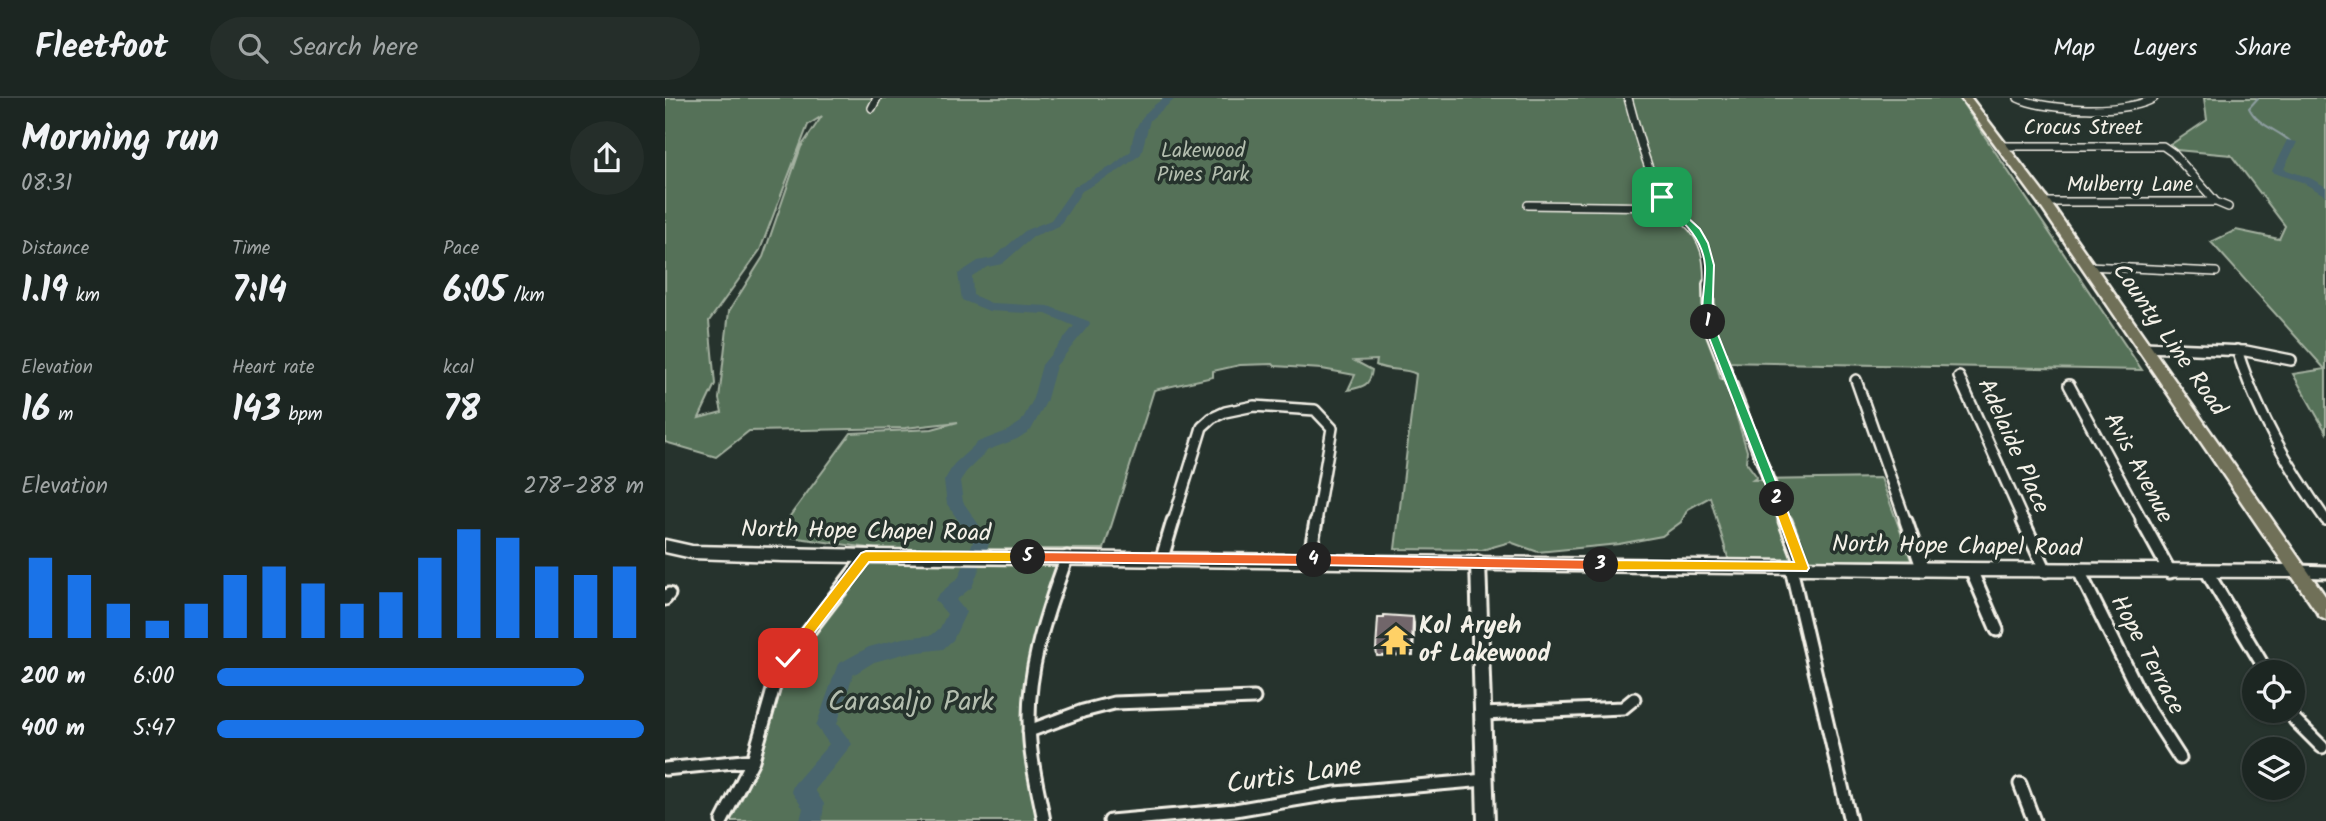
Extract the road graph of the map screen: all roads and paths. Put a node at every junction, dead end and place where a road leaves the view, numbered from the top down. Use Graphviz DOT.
graph roads {
  1 [pos="877,98"];
  2 [pos="1628,98"];
  3 [pos="1966,98"];
  4 [pos="2018,98"];
  5 [pos="2083,98"];
  6 [pos="2099,98"];
  7 [pos="2154,98"];
  8 [pos="2091,107"];
  9 [pos="2107,107"];
  10 [pos="872,108"];
  11 [pos="2003,146"];
  12 [pos="2044,202"];
  13 [pos="2216,202"];
  14 [pos="1528,205"];
  15 [pos="1672,207"];
  16 [pos="2228,207"];
  17 [pos="2088,266"];
  18 [pos="2216,272"];
  19 [pos="2144,347"];
  20 [pos="2237,350"];
  21 [pos="2291,360"];
  22 [pos="1959,377"];
  23 [pos="1856,380"];
  24 [pos="2069,385"];
  25 [pos="2326,520"];
  26 [pos="665,546"];
  27 [pos="866,556"];
  28 [pos="1067,557"];
  29 [pos="1162,558"];
  30 [pos="1309,560"];
  31 [pos="1478,562"];
  32 [pos="1797,568"];
  33 [pos="1923,570"];
  34 [pos="1971,570"];
  35 [pos="2046,570"];
  36 [pos="2079,570"];
  37 [pos="2170,572"];
  38 [pos="2207,572"];
  39 [pos="2298,572"];
  40 [pos="2326,572"];
  41 [pos="2326,612"];
  42 [pos="1997,630"];
  43 [pos="2260,660"];
  44 [pos="1254,698"];
  45 [pos="1634,699"];
  46 [pos="1483,714"];
  47 [pos="2298,723"];
  48 [pos="1029,731"];
  49 [pos="2322,747"];
  50 [pos="2179,758"];
  51 [pos="753,760"];
  52 [pos="667,772"];
  53 [pos="1485,780"];
  54 [pos="2020,784"];
  55 [pos="722,821"];
  56 [pos="1044,821"];
  57 [pos="1110,821"];
  58 [pos="1486,821"];
  59 [pos="1850,821"];
  60 [pos="2034,821"];
  1 -- 10 [label="street"];
  2 -- 15 [label="street"];
  3 -- 11 [label="main road, County Line Road"];
  4 -- 8 [label="street"];
  5 -- 8 [label="street"];
  6 -- 9 [label="street"];
  7 -- 9 [label="street"];
  8 -- 9 [label="street"];
  11 -- 12 [label="main road, County Line Road"];
  11 -- 13 [label="street, Crocus Street"];
  12 -- 13 [label="street, Mulberry Lane"];
  12 -- 17 [label="main road, County Line Road"];
  13 -- 16 [label="street"];
  14 -- 15 [label="street"];
  15 -- 32 [label="street"];
  17 -- 18 [label="street"];
  17 -- 19 [label="main road, County Line Road"];
  19 -- 20 [label="street"];
  19 -- 39 [label="main road, County Line Road"];
  20 -- 21 [label="street"];
  20 -- 25 [label="street"];
  22 -- 35 [label="street, Adelaide Place"];
  23 -- 33 [label="street"];
  24 -- 37 [label="street, Avis Avenue"];
  26 -- 27 [label="main road, North Hope Chapel Road"];
  27 -- 28 [label="main road, North Hope Chapel Road"];
  27 -- 51 [label="street"];
  28 -- 29 [label="main road, North Hope Chapel Road"];
  28 -- 48 [label="street"];
  29 -- 30 [label="main road, North Hope Chapel Road"];
  29 -- 30 [label="street"];
  30 -- 31 [label="main road, North Hope Chapel Road"];
  31 -- 32 [label="main road, North Hope Chapel Road"];
  31 -- 46 [label="street"];
  32 -- 33 [label="main road, North Hope Chapel Road"];
  32 -- 59 [label="street"];
  33 -- 34 [label="main road, North Hope Chapel Road"];
  34 -- 35 [label="main road, North Hope Chapel Road"];
  34 -- 42 [label="street"];
  35 -- 36 [label="main road, North Hope Chapel Road"];
  36 -- 37 [label="main road, North Hope Chapel Road"];
  36 -- 50 [label="street, Hope Terrace"];
  37 -- 38 [label="main road, North Hope Chapel Road"];
  38 -- 39 [label="main road, North Hope Chapel Road"];
  38 -- 43 [label="street"];
  39 -- 40 [label="street, North Hope Chapel Road"];
  39 -- 41 [label="main road, County Line Road"];
  44 -- 48 [label="street"];
  45 -- 46 [label="street"];
  46 -- 53 [label="street"];
  47 -- 49 [label="street"];
  48 -- 56 [label="street"];
  51 -- 52 [label="street"];
  51 -- 55 [label="street"];
  53 -- 57 [label="street, Curtis Lane"];
  53 -- 58 [label="street"];
  54 -- 60 [label="street"];
}
